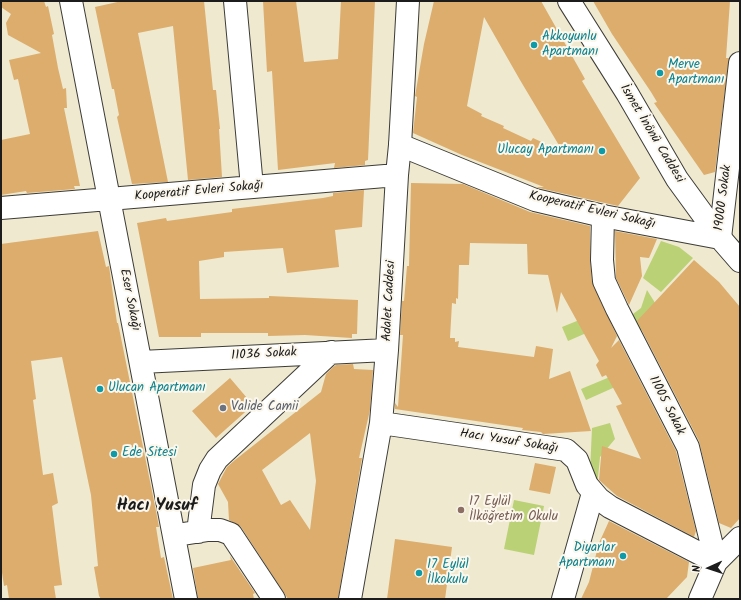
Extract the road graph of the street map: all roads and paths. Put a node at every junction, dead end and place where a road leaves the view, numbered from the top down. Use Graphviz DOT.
graph roads {
  1 [pos="71,1"];
  2 [pos="235,1"];
  3 [pos="408,1"];
  4 [pos="569,1"];
  5 [pos="740,63"];
  6 [pos="400,145"];
  7 [pos="397,175"];
  8 [pos="252,187"];
  9 [pos="109,200"];
  10 [pos="1,208"];
  11 [pos="603,216"];
  12 [pos="720,238"];
  13 [pos="740,261"];
  14 [pos="387,350"];
  15 [pos="331,352"];
  16 [pos="141,362"];
  17 [pos="381,423"];
  18 [pos="593,492"];
  19 [pos="198,532"];
  20 [pos="174,536"];
  21 [pos="740,538"];
  22 [pos="716,562"];
  23 [pos="186,599"];
  24 [pos="274,599"];
  25 [pos="350,599"];
  26 [pos="564,599"];
  27 [pos="700,599"];
  1 -- 9 [label="street, Eser Sokağı"];
  2 -- 8 [label="street"];
  3 -- 6 [label="street, Adalet Caddesi"];
  4 -- 12 [label="street, İsmet İnönü Caddesi"];
  5 -- 12 [label="street, 19000 Sokak"];
  6 -- 7 [label="street, Adalet Caddesi"];
  6 -- 11 [label="street, Kooperatif Evleri Sokağı"];
  7 -- 8 [label="street, Kooperatif Evleri Sokağı"];
  7 -- 14 [label="street, Adalet Caddesi"];
  8 -- 9 [label="street, Kooperatif Evleri Sokağı"];
  9 -- 10 [label="street, Kooperatif Evleri Sokağı"];
  9 -- 16 [label="street, Eser Sokağı"];
  11 -- 12 [label="street, Kooperatif Evleri Sokağı"];
  11 -- 22 [label="street, 11005 Sokak"];
  12 -- 13 [label="street, İsmet İnönü Caddesi"];
  14 -- 15 [label="street, 11036 Sokak"];
  14 -- 17 [label="street, Adalet Caddesi"];
  15 -- 16 [label="street, 11036 Sokak"];
  15 -- 19 [label="street"];
  16 -- 20 [label="street, Eser Sokağı"];
  17 -- 18 [label="street, Hacı Yusuf Sokağı"];
  17 -- 25 [label="street, Adalet Caddesi"];
  18 -- 22 [label="street, Hacı Yusuf Sokağı"];
  18 -- 26 [label="street"];
  19 -- 20 [label="street"];
  19 -- 24 [label="street"];
  20 -- 23 [label="street, Eser Sokağı"];
  21 -- 22 [label="street"];
  22 -- 27 [label="street"];
}
